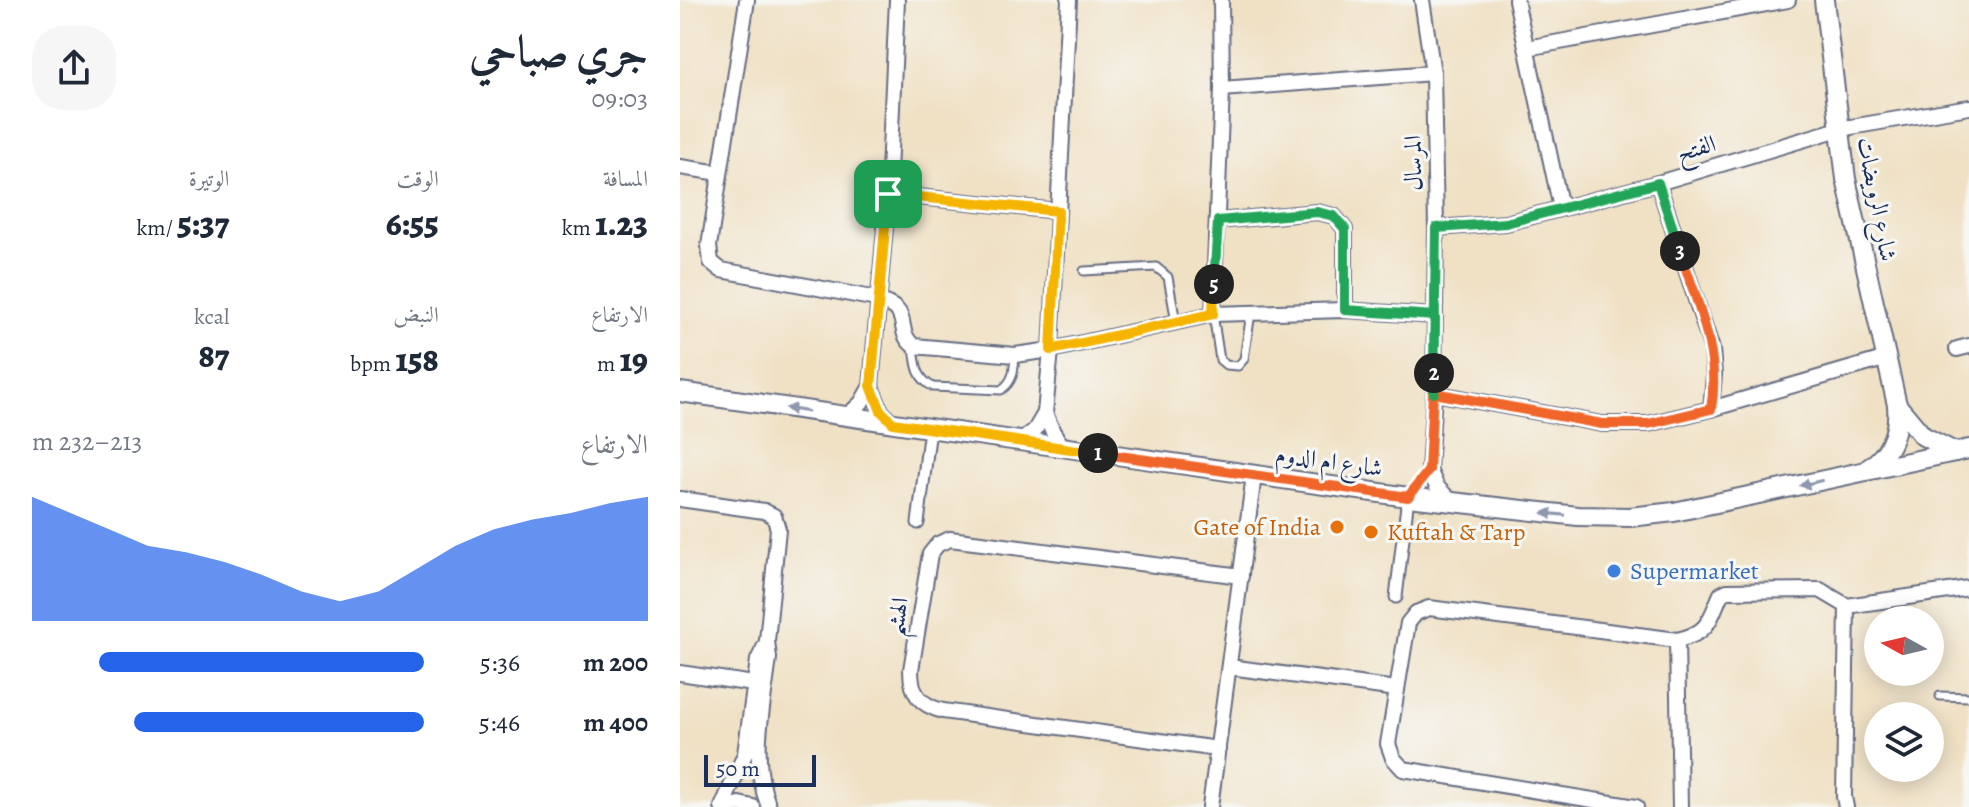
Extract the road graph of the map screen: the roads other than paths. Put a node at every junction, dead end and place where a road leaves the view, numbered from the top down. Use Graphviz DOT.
graph roads {
  1 [pos="747,0"];
  2 [pos="897,0"];
  3 [pos="1069,0"];
  4 [pos="1221,0"];
  5 [pos="1422,0"];
  6 [pos="1516,0"];
  7 [pos="1788,0"];
  8 [pos="1824,0"];
  9 [pos="1527,48"];
  10 [pos="1433,73"];
  11 [pos="1222,89"];
  12 [pos="1969,107"];
  13 [pos="1839,129"];
  14 [pos="680,167"];
  15 [pos="720,173"];
  16 [pos="1658,183"];
  17 [pos="888,194"];
  18 [pos="1561,208"];
  19 [pos="1058,211"];
  20 [pos="1218,221"];
  21 [pos="1436,228"];
  22 [pos="1084,271"];
  23 [pos="877,299"];
  24 [pos="1345,310"];
  25 [pos="1251,313"];
  26 [pos="1213,314"];
  27 [pos="1435,316"];
  28 [pos="1176,322"];
  29 [pos="914,346"];
  30 [pos="1051,350"];
  31 [pos="1015,355"];
  32 [pos="1887,358"];
  33 [pos="871,386"];
  34 [pos="680,392"];
  35 [pos="1434,393"];
  36 [pos="1897,405"];
  37 [pos="1711,409"];
  38 [pos="1045,413"];
  39 [pos="846,417"];
  40 [pos="893,423"];
  41 [pos="930,429"];
  42 [pos="1020,442"];
  43 [pos="1064,449"];
  44 [pos="1962,450"];
  45 [pos="1429,470"];
  46 [pos="1866,471"];
  47 [pos="1254,475"];
  48 [pos="1408,497"];
  49 [pos="680,499"];
  50 [pos="1452,502"];
  51 [pos="918,523"];
  52 [pos="1241,576"];
  53 [pos="1969,588"];
  54 [pos="1396,597"];
  55 [pos="1847,606"];
  56 [pos="1677,640"];
  57 [pos="767,641"];
  58 [pos="1229,667"];
  59 [pos="680,673"];
  60 [pos="754,684"];
  61 [pos="1397,689"];
  62 [pos="1940,696"];
  63 [pos="1969,697"];
  64 [pos="1218,749"];
  65 [pos="722,807"];
  66 [pos="728,807"];
  67 [pos="753,807"];
  68 [pos="769,807"];
  69 [pos="1210,807"];
  70 [pos="1636,807"];
  71 [pos="1680,807"];
  72 [pos="1846,807"];
  1 -- 15 [label="street"];
  2 -- 17 [label="street"];
  3 -- 19 [label="street"];
  4 -- 11 [label="street"];
  5 -- 10 [label="street, المرسال"];
  6 -- 9 [label="street"];
  7 -- 9 [label="street"];
  8 -- 13 [label="street, شارع الرويضات"];
  9 -- 18 [label="street"];
  10 -- 11 [label="street"];
  10 -- 21 [label="street, المرسال"];
  11 -- 20 [label="street"];
  12 -- 13 [label="street, الفتح"];
  13 -- 16 [label="street, الفتح"];
  13 -- 32 [label="street, شارع الرويضات"];
  14 -- 15 [label="street"];
  15 -- 23 [label="street"];
  16 -- 18 [label="street, الفتح"];
  16 -- 37 [label="street"];
  17 -- 19 [label="street"];
  17 -- 23 [label="street"];
  18 -- 21 [label="street, الفتح"];
  19 -- 30 [label="street"];
  20 -- 24 [label="street"];
  20 -- 26 [label="street"];
  21 -- 27 [label="street, المرسال"];
  22 -- 28 [label="lane"];
  23 -- 29 [label="street"];
  23 -- 33 [label="street"];
  24 -- 25 [label="street"];
  24 -- 27 [label="street"];
  25 -- 26 [label="street"];
  25 -- 26 [label="lane"];
  26 -- 28 [label="street"];
  27 -- 35 [label="street, المرسال"];
  28 -- 30 [label="street"];
  29 -- 31 [label="street"];
  29 -- 31 [label="lane"];
  30 -- 31 [label="street"];
  30 -- 38 [label="street"];
  32 -- 36 [label="street, شارع الرويضات"];
  32 -- 37 [label="street"];
  33 -- 39 [label="street"];
  33 -- 40 [label="street"];
  39 -- 34 [label="street, شارع ام الدوم, one-way"];
  35 -- 37 [label="street"];
  35 -- 45 [label="street, المرسال"];
  36 -- 44 [label="street, شارع الرويضات"];
  36 -- 46 [label="street, شارع الرويضات"];
  38 -- 42 [label="street"];
  38 -- 43 [label="street"];
  39 -- 40 [label="street, شارع ام الدوم"];
  40 -- 41 [label="street, شارع ام الدوم"];
  41 -- 42 [label="street, شارع ام الدوم"];
  41 -- 51 [label="street"];
  42 -- 43 [label="street, شارع ام الدوم"];
  43 -- 47 [label="street, شارع ام الدوم"];
  44 -- 46 [label="street, شارع ام الدوم"];
  45 -- 48 [label="street"];
  45 -- 50 [label="street"];
  46 -- 50 [label="street, شارع ام الدوم, one-way"];
  47 -- 48 [label="street, شارع ام الدوم"];
  47 -- 52 [label="street"];
  48 -- 50 [label="street, شارع ام الدوم"];
  48 -- 54 [label="street"];
  49 -- 57 [label="street"];
  52 -- 58 [label="street"];
  52 -- 64 [label="street, الهشم"];
  53 -- 55 [label="street"];
  55 -- 56 [label="street"];
  55 -- 72 [label="street"];
  56 -- 61 [label="street"];
  56 -- 71 [label="street"];
  57 -- 60 [label="street"];
  57 -- 68 [label="street"];
  58 -- 61 [label="street"];
  58 -- 64 [label="street"];
  59 -- 60 [label="street"];
  60 -- 65 [label="street"];
  61 -- 70 [label="street"];
  62 -- 63 [label="lane"];
  64 -- 69 [label="street"];
  66 -- 67 [label="street"];
}
